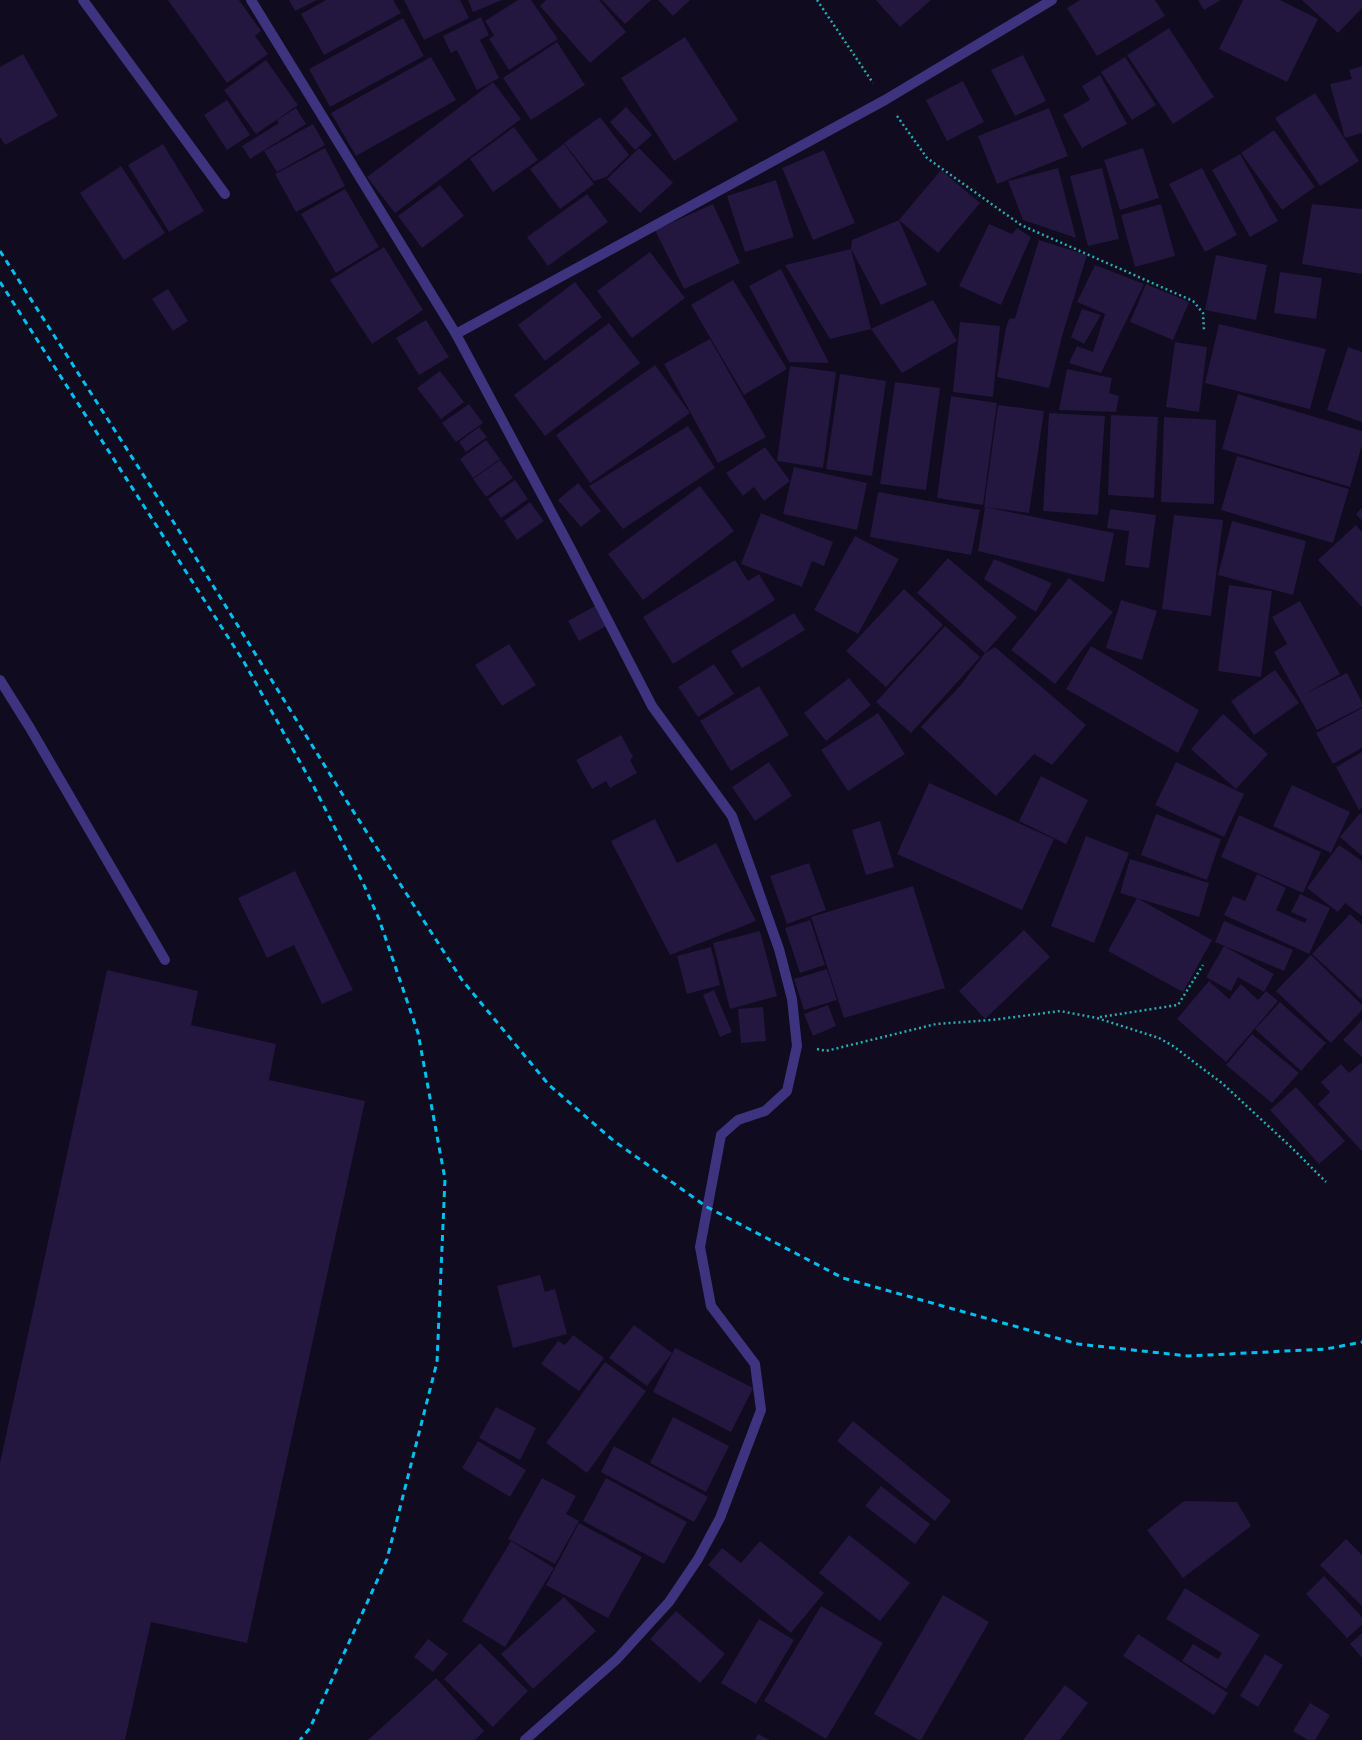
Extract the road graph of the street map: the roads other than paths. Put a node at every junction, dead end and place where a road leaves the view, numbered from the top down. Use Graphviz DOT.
graph roads {
  1 [pos="83,0"];
  2 [pos="251,0"];
  3 [pos="1052,0"];
  4 [pos="225,194"];
  5 [pos="456,334"];
  6 [pos="0,680"];
  7 [pos="165,960"];
  8 [pos="525,1740"];
  1 -- 4 [label="street"];
  2 -- 5 [label="street"];
  3 -- 5 [label="street"];
  5 -- 8 [label="street"];
  6 -- 7 [label="street"];
}
